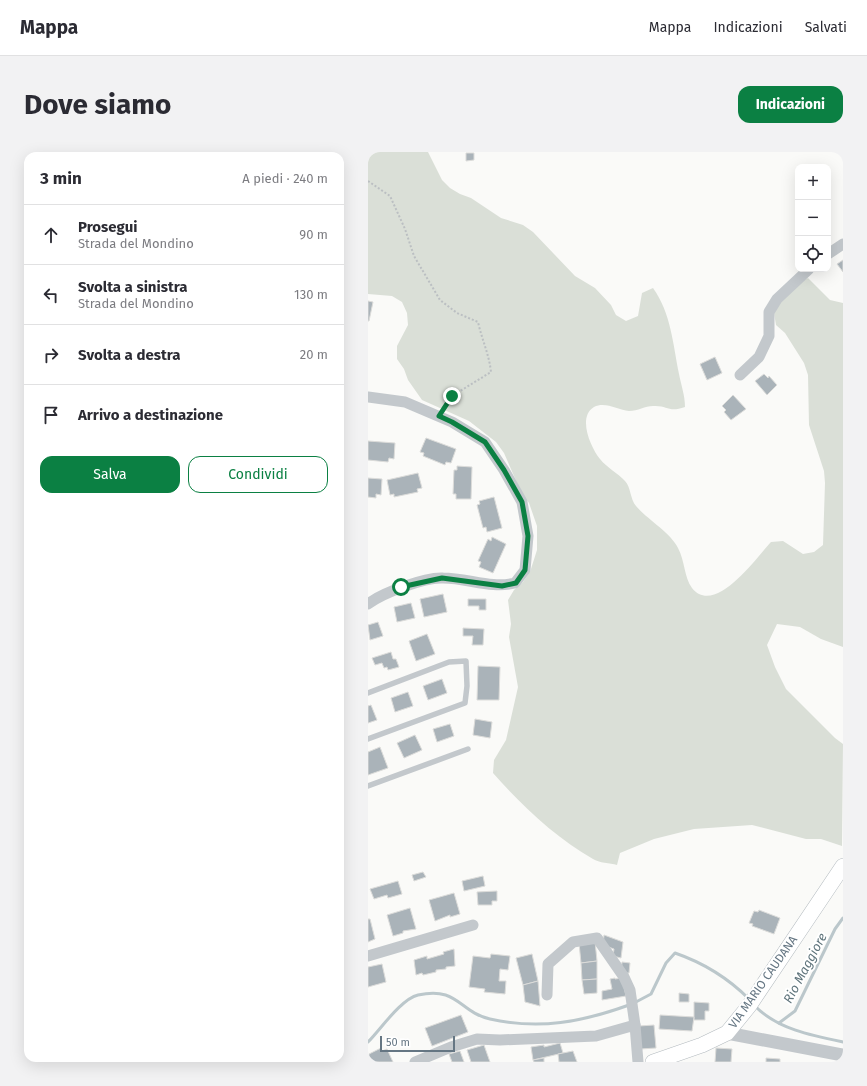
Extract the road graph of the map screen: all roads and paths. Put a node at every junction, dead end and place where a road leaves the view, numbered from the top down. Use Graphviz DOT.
graph roads {
  1 [pos="368,181"];
  2 [pos="843,244"];
  3 [pos="831,252"];
  4 [pos="806,272"];
  5 [pos="740,375"];
  6 [pos="368,397"];
  7 [pos="439,416"];
  8 [pos="368,604"];
  9 [pos="368,693"];
  10 [pos="368,739"];
  11 [pos="468,749"];
  12 [pos="368,786"];
  13 [pos="843,866"];
  14 [pos="473,925"];
  15 [pos="368,956"];
  16 [pos="547,995"];
  17 [pos="635,1025"];
  18 [pos="727,1033"];
  19 [pos="843,1055"];
  20 [pos="414,1062"];
  21 [pos="638,1062"];
  22 [pos="653,1062"];
  1 -- 7 [label="path"];
  2 -- 3 [label="street"];
  4 -- 5 [label="street"];
  6 -- 7 [label="street"];
  7 -- 8 [label="street"];
  9 -- 10 [label="lane"];
  11 -- 12 [label="lane"];
  13 -- 18 [label="main road, VIA MARIO CAUDANA"];
  14 -- 15 [label="street"];
  16 -- 17 [label="street"];
  17 -- 20 [label="street"];
  17 -- 21 [label="street"];
  18 -- 19 [label="street"];
  18 -- 22 [label="main road, VIA MARIO CAUDANA"];
}
